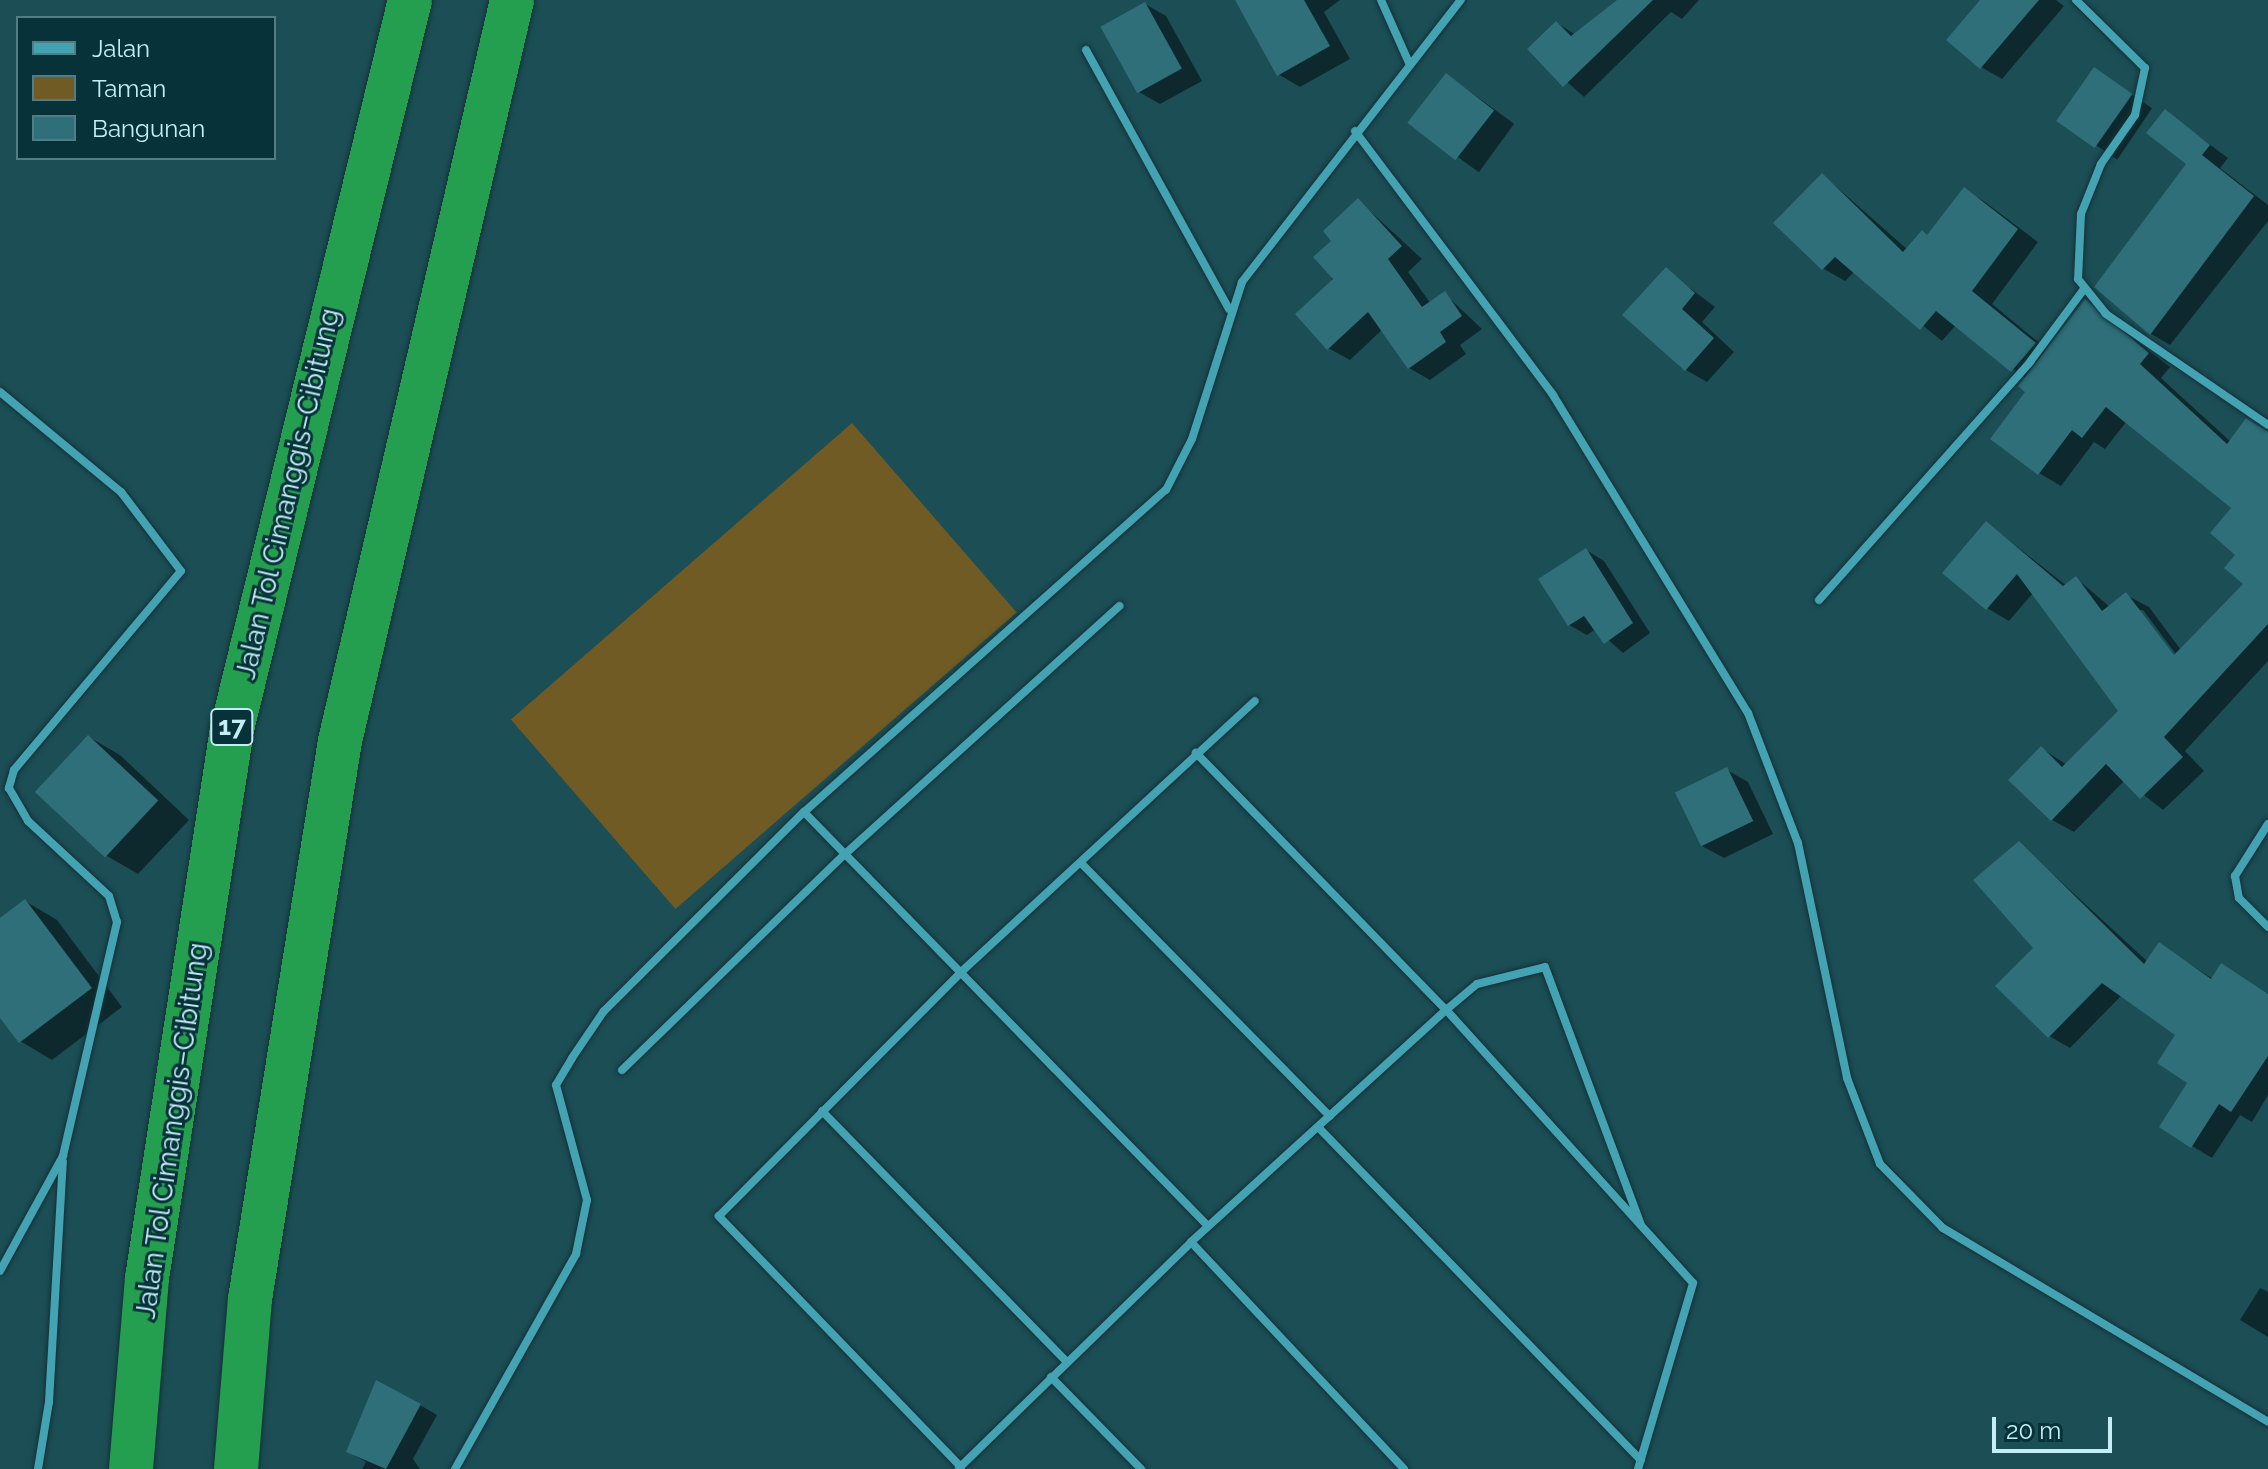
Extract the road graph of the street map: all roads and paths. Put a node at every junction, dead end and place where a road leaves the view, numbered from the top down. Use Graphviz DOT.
graph roads {
  1 [pos="410,0"];
  2 [pos="512,0"];
  3 [pos="1381,0"];
  4 [pos="1461,0"];
  5 [pos="2076,0"];
  6 [pos="1086,50"];
  7 [pos="1409,63"];
  8 [pos="1355,131"];
  9 [pos="2084,289"];
  10 [pos="1229,309"];
  11 [pos="0,392"];
  12 [pos="2268,425"];
  13 [pos="1819,600"];
  14 [pos="1119,606"];
  15 [pos="1255,701"];
  16 [pos="1196,753"];
  17 [pos="804,812"];
  18 [pos="2268,824"];
  19 [pos="845,854"];
  20 [pos="1081,863"];
  21 [pos="2268,927"];
  22 [pos="960,973"];
  23 [pos="1446,1010"];
  24 [pos="622,1070"];
  25 [pos="822,1111"];
  26 [pos="1330,1116"];
  27 [pos="1318,1127"];
  28 [pos="63,1156"];
  29 [pos="1641,1225"];
  30 [pos="1208,1226"];
  31 [pos="1191,1242"];
  32 [pos="0,1271"];
  33 [pos="1067,1362"];
  34 [pos="1051,1377"];
  35 [pos="2268,1422"];
  36 [pos="1640,1464"];
  37 [pos="960,1468"];
  38 [pos="38,1469"];
  39 [pos="131,1469"];
  40 [pos="236,1469"];
  41 [pos="455,1469"];
  42 [pos="1141,1469"];
  43 [pos="1404,1469"];
  1 -- 39 [label="highway, Jalan Tol Cimanggis–Cibitung / 17"];
  2 -- 40 [label="highway"];
  3 -- 7 [label="street"];
  4 -- 7 [label="street"];
  5 -- 9 [label="street"];
  6 -- 10 [label="street"];
  7 -- 8 [label="street"];
  8 -- 10 [label="street"];
  8 -- 35 [label="street"];
  9 -- 12 [label="street"];
  9 -- 13 [label="street"];
  10 -- 17 [label="street"];
  11 -- 28 [label="street"];
  14 -- 19 [label="street"];
  15 -- 16 [label="street"];
  16 -- 20 [label="street"];
  16 -- 23 [label="street"];
  17 -- 19 [label="street"];
  17 -- 41 [label="street"];
  18 -- 21 [label="street"];
  19 -- 22 [label="street"];
  19 -- 24 [label="street"];
  20 -- 22 [label="street"];
  20 -- 26 [label="street"];
  22 -- 25 [label="street"];
  22 -- 30 [label="street"];
  23 -- 26 [label="street"];
  23 -- 29 [label="street"];
  23 -- 29 [label="street"];
  25 -- 33 [label="street"];
  25 -- 37 [label="street"];
  26 -- 27 [label="street"];
  27 -- 30 [label="street"];
  27 -- 36 [label="street"];
  28 -- 32 [label="street"];
  28 -- 38 [label="street"];
  29 -- 36 [label="street"];
  30 -- 31 [label="street"];
  31 -- 33 [label="street"];
  31 -- 43 [label="street"];
  33 -- 34 [label="street"];
  34 -- 37 [label="street"];
  34 -- 42 [label="street"];
}
